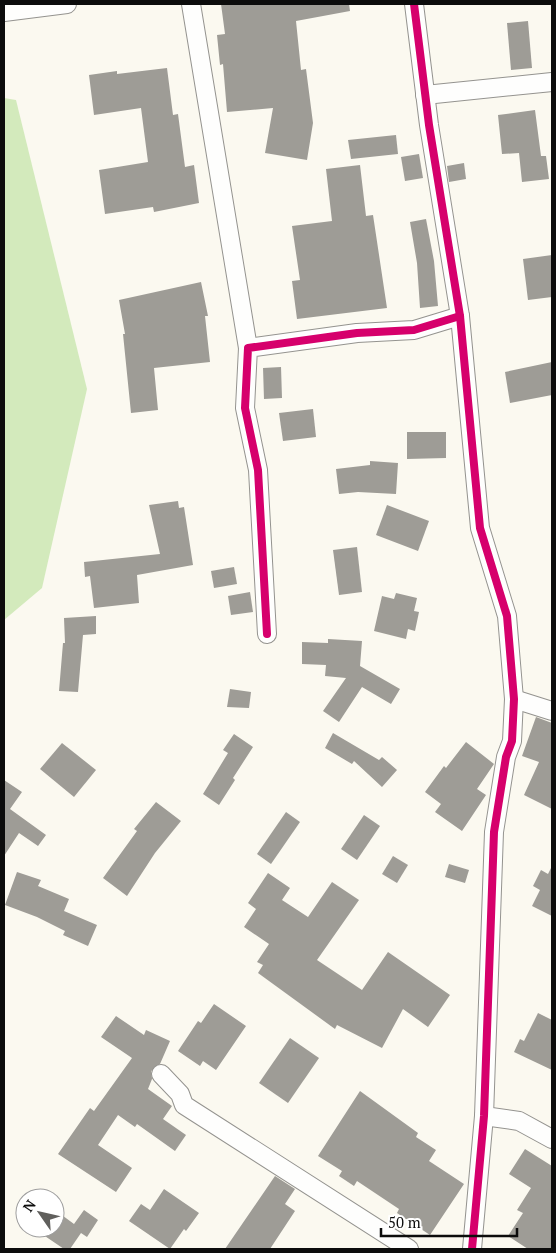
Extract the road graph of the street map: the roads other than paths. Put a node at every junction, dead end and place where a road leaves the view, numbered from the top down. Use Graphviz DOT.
graph roads {
  1 [pos="67,4"];
  2 [pos="191,4"];
  3 [pos="414,4"];
  4 [pos="4,12"];
  5 [pos="552,82"];
  6 [pos="426,94"];
  7 [pos="460,316"];
  8 [pos="248,348"];
  9 [pos="267,634"];
  10 [pos="514,699"];
  11 [pos="552,711"];
  12 [pos="162,1074"];
  13 [pos="484,1116"];
  14 [pos="552,1139"];
  15 [pos="409,1249"];
  16 [pos="472,1249"];
  1 -- 4 [label="street"];
  2 -- 8 [label="street"];
  3 -- 6 [label="street"];
  5 -- 6 [label="street"];
  6 -- 7 [label="street"];
  7 -- 8 [label="street"];
  7 -- 10 [label="street"];
  8 -- 9 [label="street"];
  10 -- 11 [label="street"];
  10 -- 13 [label="street"];
  12 -- 15 [label="street"];
  13 -- 14 [label="street"];
  13 -- 16 [label="street"];
}
